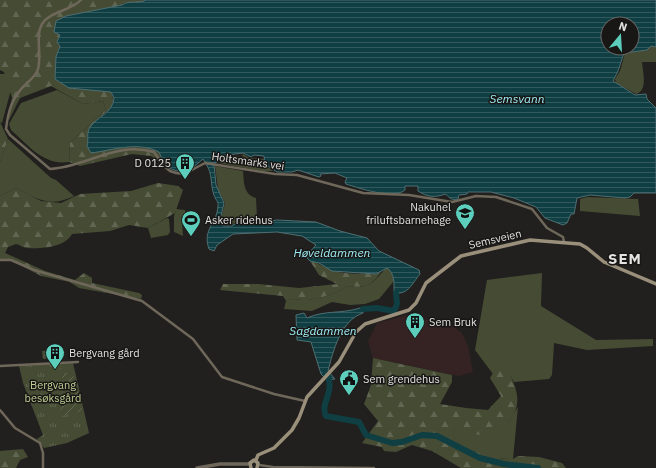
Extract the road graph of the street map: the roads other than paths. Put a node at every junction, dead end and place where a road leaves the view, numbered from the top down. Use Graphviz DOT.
graph roads {
  1 [pos="81,0"];
  2 [pos="564,242"];
  3 [pos="0,260"];
  4 [pos="656,284"];
  5 [pos="78,362"];
  6 [pos="0,366"];
  7 [pos="305,401"];
  8 [pos="0,410"];
  9 [pos="256,460"];
  10 [pos="250,466"];
  11 [pos="258,467"];
  12 [pos="43,468"];
  13 [pos="196,468"];
  14 [pos="374,468"];
  1 -- 2 [label="street, Holtsmarks vei"];
  2 -- 4 [label="main road, Semsveien"];
  2 -- 7 [label="main road, Semsveien"];
  3 -- 7 [label="street"];
  5 -- 6 [label="street"];
  7 -- 9 [label="main road"];
  8 -- 12 [label="street"];
  9 -- 10 [label="main road"];
  9 -- 11 [label="main road"];
  10 -- 13 [label="street"];
  11 -- 14 [label="street"];
}
